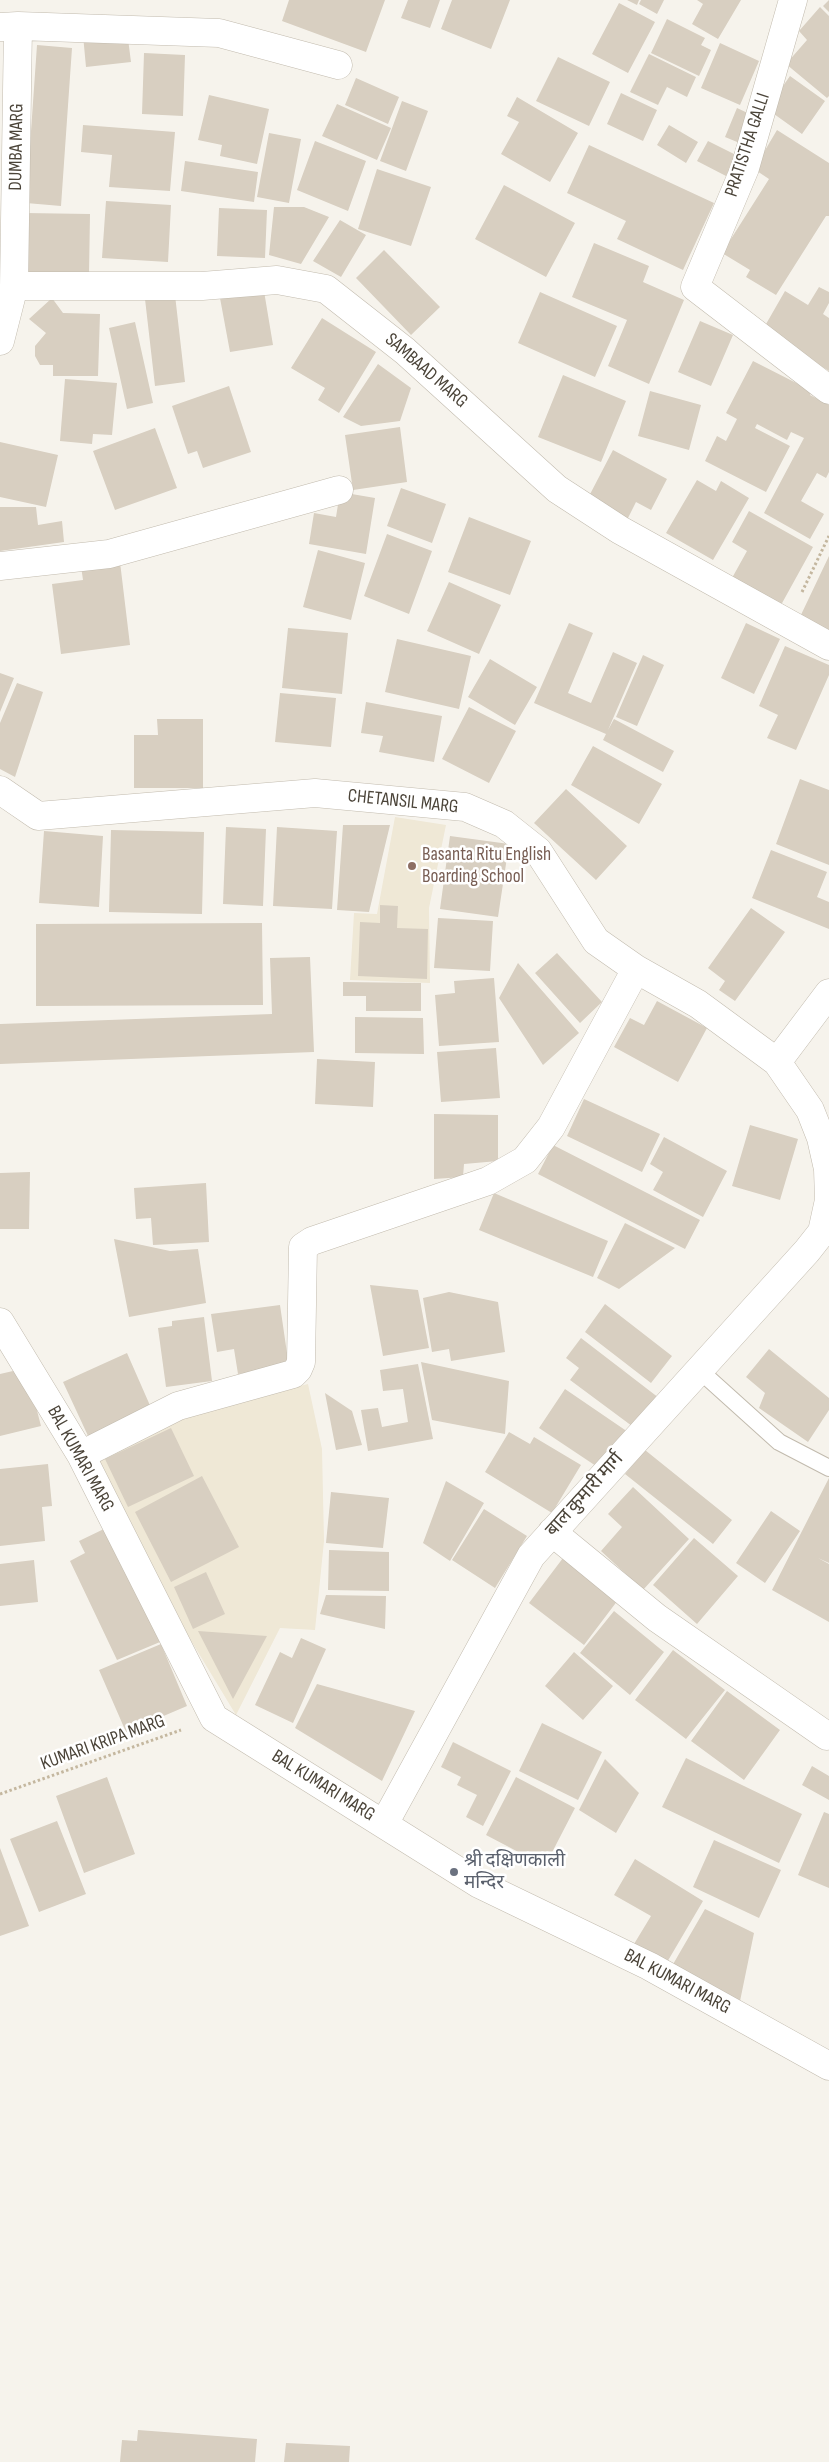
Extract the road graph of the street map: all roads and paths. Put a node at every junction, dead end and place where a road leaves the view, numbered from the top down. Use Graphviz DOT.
graph roads {
  1 [pos="792,0"];
  2 [pos="9,27"];
  3 [pos="338,65"];
  4 [pos="14,286"];
  5 [pos="0,341"];
  6 [pos="829,390"];
  7 [pos="339,490"];
  8 [pos="829,536"];
  9 [pos="0,566"];
  10 [pos="786,623"];
  11 [pos="829,646"];
  12 [pos="0,790"];
  13 [pos="636,969"];
  14 [pos="829,993"];
  15 [pos="777,1062"];
  16 [pos="829,1200"];
  17 [pos="825,1235"];
  18 [pos="0,1322"];
  19 [pos="698,1369"];
  20 [pos="81,1455"];
  21 [pos="829,1468"];
  22 [pos="552,1532"];
  23 [pos="214,1718"];
  24 [pos="827,1736"];
  25 [pos="0,1794"];
  26 [pos="384,1824"];
  27 [pos="829,2066"];
  1 -- 6 [label="street, PRATISTHA GALLI"];
  2 -- 3 [label="street"];
  2 -- 4 [label="street, DUMBA MARG"];
  4 -- 5 [label="street"];
  4 -- 10 [label="street, SAMBAAD MARG"];
  7 -- 9 [label="street"];
  8 -- 10 [label="path"];
  10 -- 11 [label="street, SAMBAAD MARG"];
  12 -- 13 [label="street, CHETANSIL MARG"];
  13 -- 15 [label="street, CHETANSIL MARG"];
  13 -- 20 [label="street"];
  14 -- 15 [label="street"];
  15 -- 16 [label="street, बाल कुमारी मार्ग"];
  16 -- 17 [label="street, बाल कुमारी मार्ग"];
  17 -- 19 [label="street, बाल कुमारी मार्ग"];
  18 -- 20 [label="street, BAL KUMARI MARG"];
  19 -- 21 [label="lane"];
  19 -- 22 [label="street, बाल कुमारी मार्ग"];
  20 -- 23 [label="street, BAL KUMARI MARG"];
  22 -- 24 [label="street"];
  22 -- 26 [label="street, बाल कुमारी मार्ग"];
  23 -- 25 [label="path, KUMARI KRIPA MARG"];
  23 -- 26 [label="street, BAL KUMARI MARG"];
  26 -- 27 [label="street, BAL KUMARI MARG"];
}
